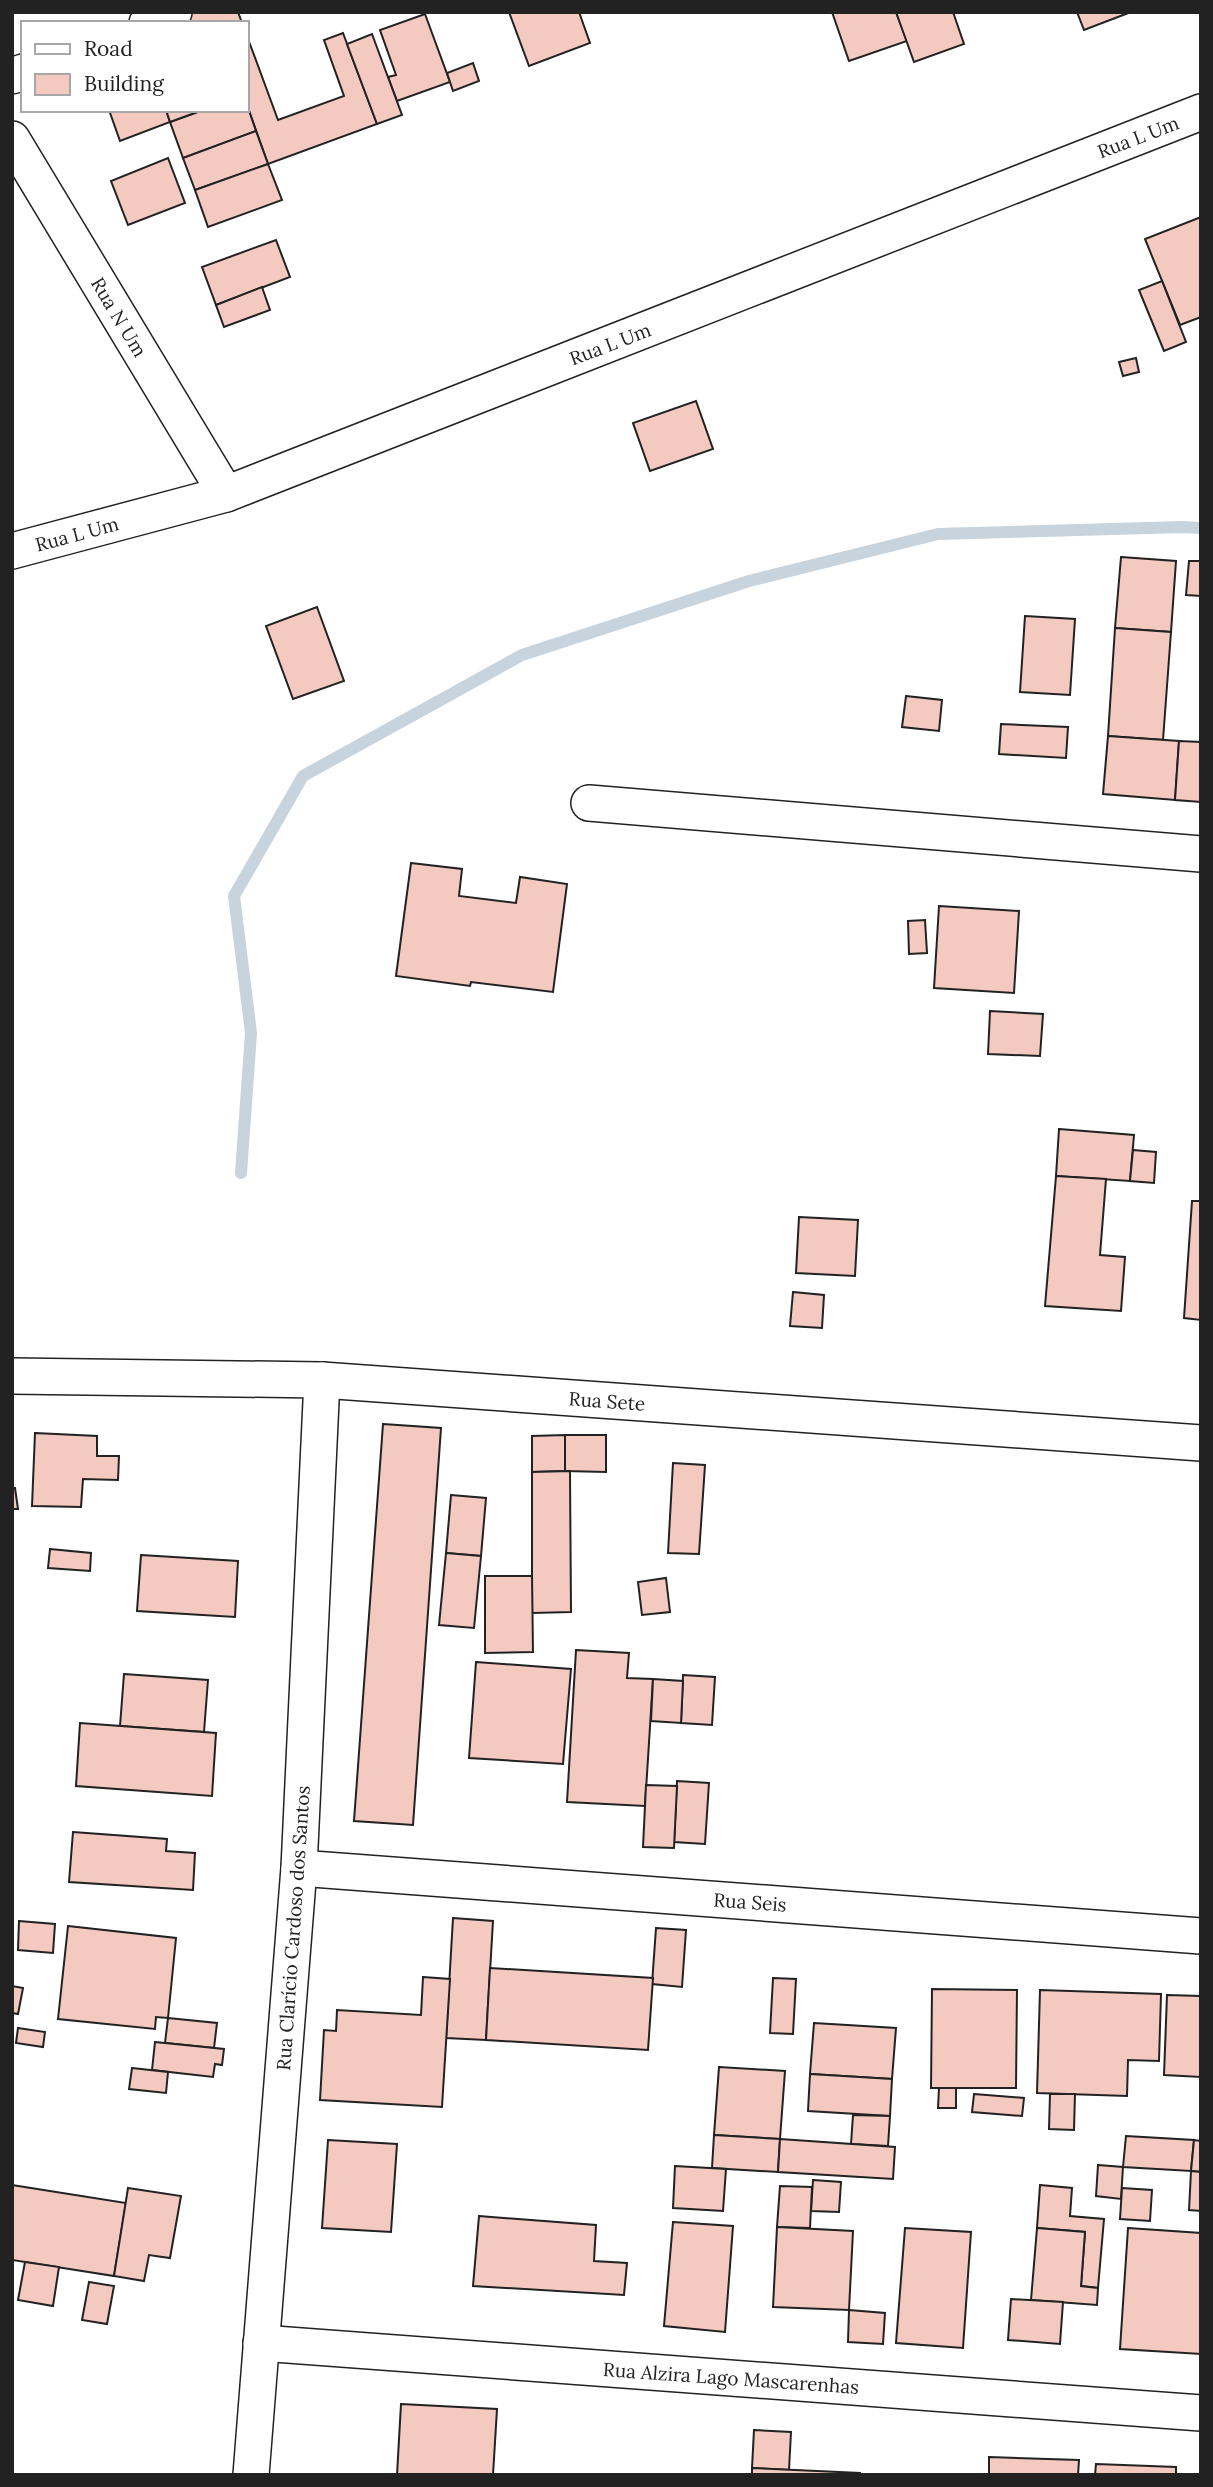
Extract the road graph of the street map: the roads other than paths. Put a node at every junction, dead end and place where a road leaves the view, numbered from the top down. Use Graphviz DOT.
graph roads {
  1 [pos="174,12"];
  2 [pos="152,21"];
  3 [pos="1201,112"];
  4 [pos="12,139"];
  5 [pos="226,494"];
  6 [pos="12,551"];
  7 [pos="589,803"];
  8 [pos="1201,854"];
  9 [pos="12,1376"];
  10 [pos="322,1380"];
  11 [pos="1201,1443"];
  12 [pos="299,1868"];
  13 [pos="1201,1936"];
  14 [pos="261,2343"];
  15 [pos="1201,2413"];
  16 [pos="251,2475"];
  1 -- 2 [label="street"];
  3 -- 5 [label="street, Rua L Um"];
  4 -- 5 [label="street, Rua N Um"];
  5 -- 6 [label="street, Rua L Um"];
  7 -- 8 [label="street"];
  9 -- 10 [label="street, Rua Sete"];
  10 -- 11 [label="street, Rua Sete"];
  10 -- 12 [label="street, Rua Clarício Cardoso dos Santos"];
  12 -- 13 [label="street, Rua Seis"];
  12 -- 14 [label="street, Rua Clarício Cardoso dos Santos"];
  14 -- 15 [label="street, Rua Alzira Lago Mascarenhas"];
  14 -- 16 [label="street, Rua Clarício Cardoso dos Santos"];
}
